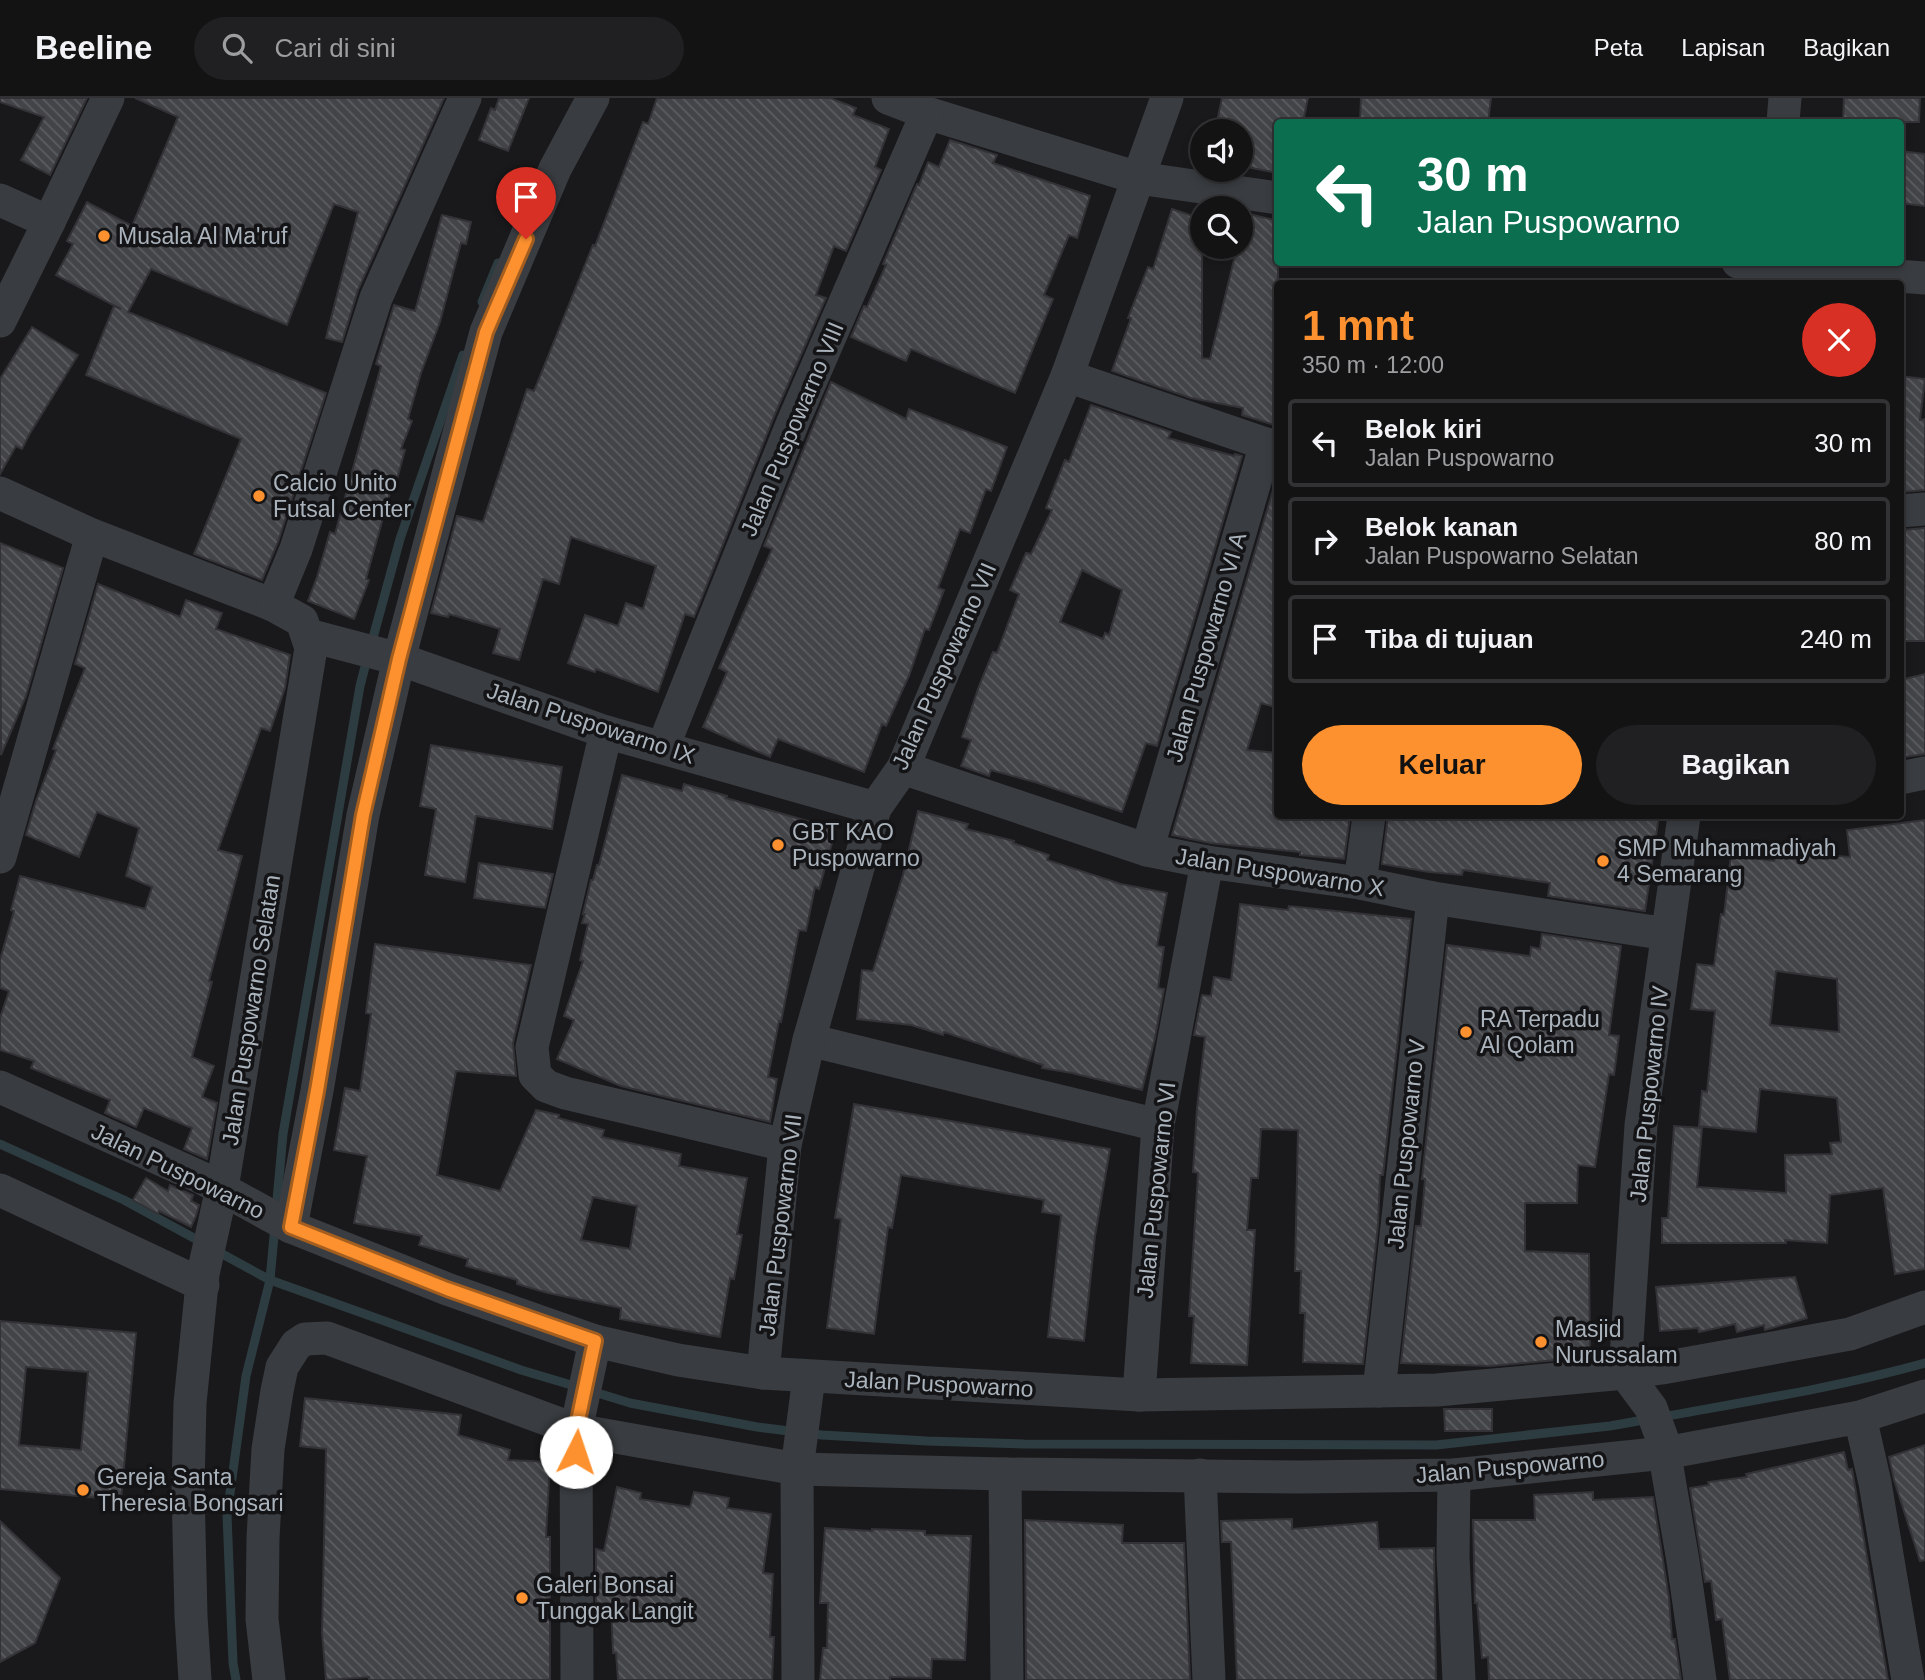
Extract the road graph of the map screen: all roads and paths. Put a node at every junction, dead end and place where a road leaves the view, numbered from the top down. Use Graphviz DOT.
graph roads {
  1 [pos="108,98"];
  2 [pos="465,98"];
  3 [pos="593,98"];
  4 [pos="888,98"];
  5 [pos="1167,98"];
  6 [pos="1786,98"];
  7 [pos="927,113"];
  8 [pos="1783,119"];
  9 [pos="1138,178"];
  10 [pos="1274,197"];
  11 [pos="0,200"];
  12 [pos="49,222"];
  13 [pos="1757,269"];
  14 [pos="1925,278"];
  15 [pos="0,321"];
  16 [pos="1067,376"];
  17 [pos="1272,445"];
  18 [pos="0,493"];
  19 [pos="1925,509"];
  20 [pos="1904,511"];
  21 [pos="92,535"];
  22 [pos="273,605"];
  23 [pos="316,637"];
  24 [pos="389,656"];
  25 [pos="606,732"];
  26 [pos="663,747"];
  27 [pos="903,768"];
  28 [pos="1925,773"];
  29 [pos="1904,777"];
  30 [pos="875,808"];
  31 [pos="1369,819"];
  32 [pos="1693,819"];
  33 [pos="1147,850"];
  34 [pos="0,858"];
  35 [pos="1208,862"];
  36 [pos="1360,883"];
  37 [pos="1433,898"];
  38 [pos="1667,934"];
  39 [pos="809,1040"];
  40 [pos="0,1087"];
  41 [pos="1158,1125"];
  42 [pos="785,1145"];
  43 [pos="0,1190"];
  44 [pos="225,1198"];
  45 [pos="284,1224"];
  46 [pos="203,1279"];
  47 [pos="1925,1307"];
  48 [pos="595,1344"];
  49 [pos="763,1373"];
  50 [pos="1625,1373"];
  51 [pos="808,1382"];
  52 [pos="1379,1391"];
  53 [pos="1139,1395"];
  54 [pos="1925,1396"];
  55 [pos="1860,1416"];
  56 [pos="578,1424"];
  57 [pos="1659,1433"];
  58 [pos="798,1463"];
  59 [pos="1005,1474"];
  60 [pos="1200,1475"];
  61 [pos="1454,1475"];
  62 [pos="195,1680"];
  63 [pos="269,1680"];
  64 [pos="577,1680"];
  65 [pos="798,1680"];
  66 [pos="1007,1680"];
  67 [pos="1209,1680"];
  68 [pos="1459,1680"];
  69 [pos="1700,1680"];
  70 [pos="1908,1680"];
  1 -- 12 [label="street"];
  2 -- 22 [label="street"];
  3 -- 24 [label="street"];
  4 -- 7 [label="street"];
  5 -- 9 [label="street, Jalan Puspowarno VII"];
  6 -- 8 [label="street"];
  7 -- 9 [label="street"];
  7 -- 26 [label="street, Jalan Puspowarno VIII"];
  9 -- 10 [label="street"];
  9 -- 16 [label="street, Jalan Puspowarno VII"];
  11 -- 12 [label="street"];
  12 -- 15 [label="street"];
  13 -- 14 [label="street"];
  16 -- 17 [label="street"];
  16 -- 27 [label="street, Jalan Puspowarno VII"];
  17 -- 33 [label="street, Jalan Puspowarno VI A"];
  18 -- 21 [label="street"];
  19 -- 20 [label="street"];
  21 -- 22 [label="street"];
  21 -- 34 [label="street"];
  22 -- 23 [label="street"];
  23 -- 24 [label="street, Jalan Puspowarno IX"];
  23 -- 44 [label="street, Jalan Puspowarno Selatan"];
  24 -- 25 [label="street, Jalan Puspowarno IX"];
  24 -- 45 [label="street"];
  25 -- 26 [label="street, Jalan Puspowarno IX"];
  25 -- 42 [label="street"];
  26 -- 30 [label="street, Jalan Puspowarno IX"];
  27 -- 30 [label="street, Jalan Puspowarno VII"];
  27 -- 33 [label="street, Jalan Puspowarno X"];
  28 -- 29 [label="street"];
  30 -- 39 [label="street, Jalan Puspowarno VII"];
  31 -- 36 [label="street"];
  32 -- 38 [label="street, Jalan Puspowarno IV"];
  33 -- 35 [label="street, Jalan Puspowarno X"];
  35 -- 36 [label="street, Jalan Puspowarno X"];
  35 -- 41 [label="street, Jalan Puspowarno VI"];
  36 -- 37 [label="street, Jalan Puspowarno X"];
  37 -- 38 [label="street, Jalan Puspowarno X"];
  37 -- 52 [label="street, Jalan Puspowarno V"];
  38 -- 50 [label="street, Jalan Puspowarno IV"];
  39 -- 41 [label="street"];
  39 -- 42 [label="street, Jalan Puspowarno VII"];
  40 -- 44 [label="street, Jalan Puspowarno"];
  41 -- 53 [label="street, Jalan Puspowarno VI"];
  42 -- 49 [label="street, Jalan Puspowarno VII"];
  43 -- 46 [label="street"];
  44 -- 45 [label="street, Jalan Puspowarno"];
  44 -- 46 [label="street, Jalan Puspowarno Selatan"];
  45 -- 48 [label="street, Jalan Puspowarno"];
  46 -- 62 [label="street, Jalan Puspowarno Selatan"];
  47 -- 50 [label="street, Jalan Puspowarno"];
  48 -- 49 [label="street, Jalan Puspowarno"];
  48 -- 56 [label="street"];
  49 -- 51 [label="street, Jalan Puspowarno"];
  50 -- 52 [label="street, Jalan Puspowarno"];
  50 -- 57 [label="street"];
  51 -- 53 [label="street, Jalan Puspowarno"];
  51 -- 58 [label="street"];
  52 -- 53 [label="street, Jalan Puspowarno"];
  54 -- 55 [label="street, Jalan Puspowarno"];
  55 -- 57 [label="street, Jalan Puspowarno"];
  55 -- 70 [label="street"];
  56 -- 58 [label="street, Jalan Puspowarno"];
  56 -- 63 [label="street, Jalan Puspowarno"];
  56 -- 64 [label="street"];
  57 -- 61 [label="street, Jalan Puspowarno"];
  57 -- 69 [label="street"];
  58 -- 59 [label="street, Jalan Puspowarno"];
  58 -- 65 [label="street"];
  59 -- 60 [label="street, Jalan Puspowarno"];
  59 -- 66 [label="street"];
  60 -- 61 [label="street, Jalan Puspowarno"];
  60 -- 67 [label="street"];
  61 -- 68 [label="street"];
}
